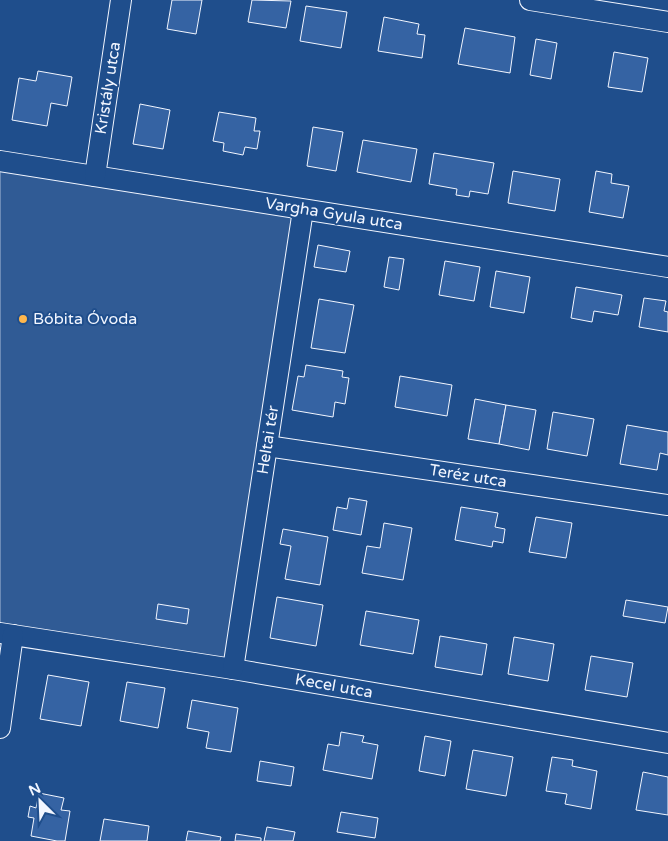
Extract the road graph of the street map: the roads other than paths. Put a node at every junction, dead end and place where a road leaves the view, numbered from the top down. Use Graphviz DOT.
graph roads {
  1 [pos="121,0"];
  2 [pos="530,0"];
  3 [pos="668,22"];
  4 [pos="0,161"];
  5 [pos="94,176"];
  6 [pos="304,210"];
  7 [pos="668,267"];
  8 [pos="267,446"];
  9 [pos="668,506"];
  10 [pos="7,634"];
  11 [pos="232,669"];
  12 [pos="0,728"];
  13 [pos="668,743"];
  1 -- 5 [label="street, Kristály utca"];
  2 -- 3 [label="street"];
  4 -- 5 [label="street, Vargha Gyula utca"];
  5 -- 6 [label="street, Vargha Gyula utca"];
  6 -- 7 [label="street, Vargha Gyula utca"];
  6 -- 8 [label="street, Heltai tér"];
  8 -- 9 [label="street, Teréz utca"];
  8 -- 11 [label="street, Heltai tér"];
  10 -- 11 [label="street, Kecel utca"];
  10 -- 12 [label="street"];
  11 -- 13 [label="street, Kecel utca"];
}
